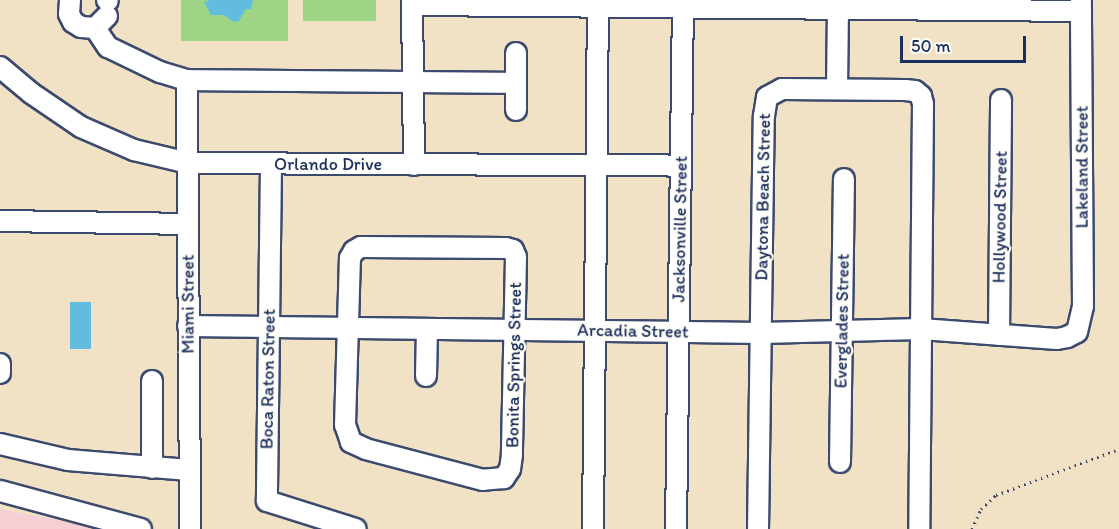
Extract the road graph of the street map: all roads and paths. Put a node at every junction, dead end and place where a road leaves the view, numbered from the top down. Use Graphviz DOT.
graph roads {
  1 [pos="70,0"];
  2 [pos="412,3"];
  3 [pos="598,4"];
  4 [pos="683,4"];
  5 [pos="1081,6"];
  6 [pos="838,9"];
  7 [pos="104,11"];
  8 [pos="516,53"];
  9 [pos="0,67"];
  10 [pos="188,80"];
  11 [pos="413,82"];
  12 [pos="516,83"];
  13 [pos="837,89"];
  14 [pos="1001,100"];
  15 [pos="516,110"];
  16 [pos="188,164"];
  17 [pos="271,164"];
  18 [pos="414,165"];
  19 [pos="597,165"];
  20 [pos="681,166"];
  21 [pos="843,179"];
  22 [pos="0,221"];
  23 [pos="188,224"];
  24 [pos="188,326"];
  25 [pos="268,327"];
  26 [pos="349,328"];
  27 [pos="427,329"];
  28 [pos="921,329"];
  29 [pos="515,330"];
  30 [pos="842,330"];
  31 [pos="595,331"];
  32 [pos="679,332"];
  33 [pos="1077,332"];
  34 [pos="761,333"];
  35 [pos="999,334"];
  36 [pos="0,364"];
  37 [pos="0,373"];
  38 [pos="426,376"];
  39 [pos="152,381"];
  40 [pos="0,444"];
  41 [pos="1119,449"];
  42 [pos="840,462"];
  43 [pos="152,468"];
  44 [pos="189,470"];
  45 [pos="0,491"];
  46 [pos="79,521"];
  47 [pos="141,529"];
  48 [pos="190,529"];
  49 [pos="356,529"];
  50 [pos="593,529"];
  51 [pos="676,529"];
  52 [pos="758,529"];
  53 [pos="919,529"];
  54 [pos="972,529"];
  1 -- 7 [label="street"];
  2 -- 3 [label="street"];
  2 -- 11 [label="street"];
  3 -- 4 [label="street"];
  3 -- 19 [label="street"];
  4 -- 6 [label="street"];
  4 -- 20 [label="street, Jacksonville Street"];
  5 -- 6 [label="street"];
  5 -- 33 [label="street, Lakeland Street"];
  6 -- 13 [label="street"];
  7 -- 10 [label="street"];
  8 -- 12 [label="street"];
  9 -- 16 [label="street, Orlando Drive"];
  10 -- 11 [label="street"];
  10 -- 16 [label="street, Miami Street"];
  11 -- 12 [label="street"];
  11 -- 18 [label="street"];
  12 -- 15 [label="street"];
  13 -- 28 [label="street, Daytona Beach Street"];
  13 -- 34 [label="street, Daytona Beach Street"];
  14 -- 35 [label="street, Hollywood Street"];
  16 -- 17 [label="street, Orlando Drive"];
  16 -- 23 [label="street, Miami Street"];
  17 -- 18 [label="street, Orlando Drive"];
  17 -- 25 [label="street, Boca Raton Street"];
  18 -- 19 [label="street, Orlando Drive"];
  19 -- 20 [label="street, Orlando Drive"];
  19 -- 31 [label="street"];
  20 -- 32 [label="street, Jacksonville Street"];
  21 -- 30 [label="street, Everglades Street"];
  22 -- 23 [label="street"];
  23 -- 24 [label="street, Miami Street"];
  24 -- 25 [label="street, Arcadia Street"];
  24 -- 44 [label="street, Miami Street"];
  25 -- 26 [label="street, Arcadia Street"];
  25 -- 49 [label="street, Boca Raton Street"];
  26 -- 27 [label="street, Arcadia Street"];
  26 -- 29 [label="street, Bonita Springs Street"];
  26 -- 29 [label="street, Bonita Springs Street"];
  27 -- 29 [label="street, Arcadia Street"];
  27 -- 38 [label="street"];
  28 -- 30 [label="street, Arcadia Street"];
  28 -- 35 [label="street, Arcadia Street"];
  28 -- 53 [label="street, Daytona Beach Street"];
  29 -- 31 [label="street, Arcadia Street"];
  30 -- 34 [label="street, Arcadia Street"];
  30 -- 42 [label="street, Everglades Street"];
  31 -- 32 [label="street, Arcadia Street"];
  31 -- 50 [label="street"];
  32 -- 34 [label="street, Arcadia Street"];
  32 -- 51 [label="street, Jacksonville Street"];
  33 -- 35 [label="street, Arcadia Street"];
  34 -- 52 [label="street, Daytona Beach Street"];
  36 -- 37 [label="street"];
  39 -- 43 [label="street"];
  40 -- 43 [label="street"];
  41 -- 54 [label="path"];
  43 -- 44 [label="street"];
  44 -- 48 [label="street, Miami Street"];
  45 -- 46 [label="street"];
  46 -- 47 [label="street"];
}
